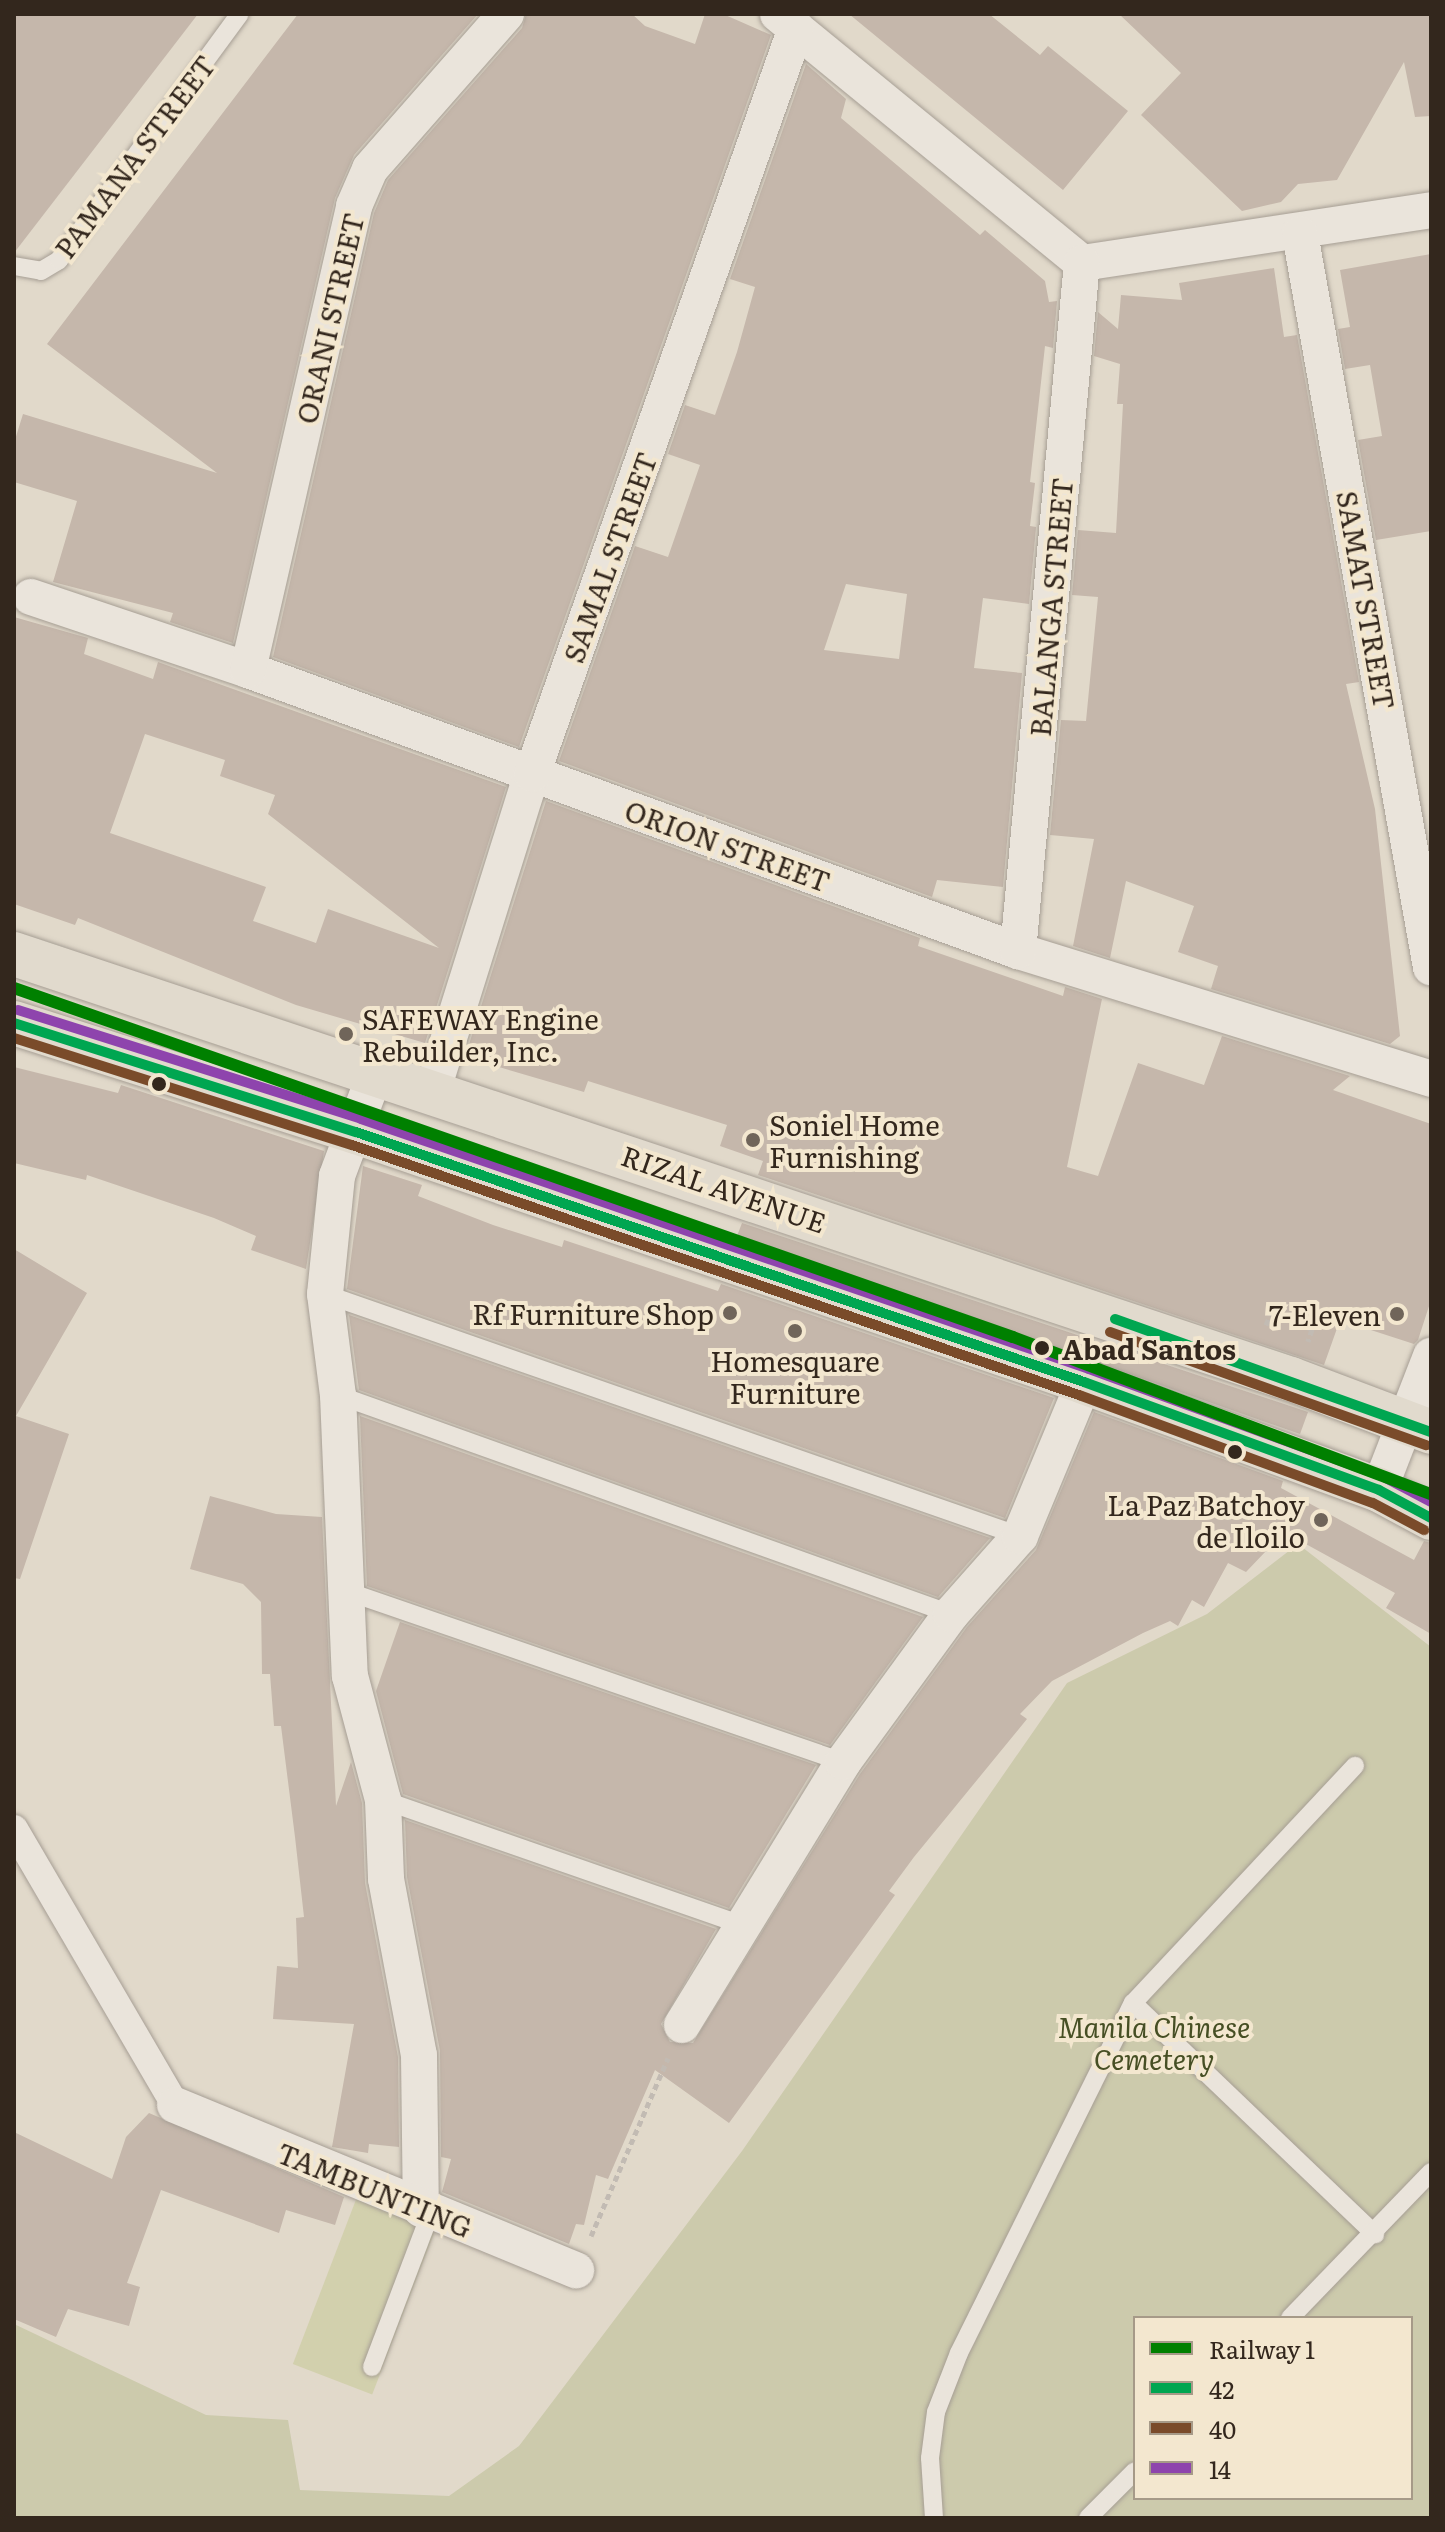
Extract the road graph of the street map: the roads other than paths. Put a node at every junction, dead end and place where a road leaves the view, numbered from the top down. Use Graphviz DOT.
graph roads {
  1 [pos="240,14"];
  2 [pos="506,14"];
  3 [pos="787,21"];
  4 [pos="1431,210"];
  5 [pos="1300,234"];
  6 [pos="1082,263"];
  7 [pos="14,266"];
  8 [pos="31,597"];
  9 [pos="248,670"];
  10 [pos="532,774"];
  11 [pos="1018,951"];
  12 [pos="14,954"];
  13 [pos="1431,967"];
  14 [pos="14,1023"];
  15 [pos="376,1071"];
  16 [pos="1431,1079"];
  17 [pos="433,1089"];
  18 [pos="356,1132"];
  19 [pos="325,1294"];
  20 [pos="1431,1356"];
  21 [pos="1084,1382"];
  22 [pos="338,1395"];
  23 [pos="1420,1425"];
  24 [pos="1379,1490"];
  25 [pos="1431,1518"];
  26 [pos="1020,1536"];
  27 [pos="349,1592"];
  28 [pos="951,1614"];
  29 [pos="843,1762"];
  30 [pos="1355,1766"];
  31 [pos="383,1800"];
  32 [pos="14,1829"];
  33 [pos="741,1925"];
  34 [pos="1133,2003"];
  35 [pos="682,2025"];
  36 [pos="175,2105"];
  37 [pos="1431,2172"];
  38 [pos="426,2211"];
  39 [pos="1375,2234"];
  40 [pos="576,2270"];
  41 [pos="1292,2316"];
  42 [pos="372,2367"];
  43 [pos="1133,2473"];
  44 [pos="934,2518"];
  45 [pos="1088,2518"];
  1 -- 7 [label="lane, PAMANA STREET"];
  2 -- 9 [label="street, ORANI STREET"];
  3 -- 6 [label="street"];
  3 -- 10 [label="street, SAMAL STREET"];
  4 -- 5 [label="street"];
  5 -- 6 [label="street"];
  5 -- 13 [label="street, SAMAT STREET"];
  6 -- 11 [label="street, BALANGA STREET"];
  8 -- 9 [label="street, ORION STREET"];
  9 -- 10 [label="street, ORION STREET"];
  10 -- 11 [label="street, ORION STREET"];
  10 -- 17 [label="street, SAMAL STREET"];
  11 -- 16 [label="street, ORION STREET"];
  12 -- 15 [label="main road, RIZAL AVENUE"];
  14 -- 18 [label="main road"];
  15 -- 17 [label="main road, RIZAL AVENUE"];
  15 -- 18 [label="street"];
  17 -- 23 [label="main road, RIZAL AVENUE"];
  18 -- 19 [label="street"];
  18 -- 21 [label="main road"];
  19 -- 22 [label="street"];
  19 -- 26 [label="lane"];
  20 -- 23 [label="street"];
  21 -- 24 [label="main road"];
  21 -- 26 [label="street"];
  22 -- 27 [label="street"];
  22 -- 28 [label="lane"];
  23 -- 24 [label="street"];
  24 -- 25 [label="main road"];
  26 -- 28 [label="street"];
  27 -- 29 [label="lane"];
  27 -- 31 [label="street"];
  28 -- 29 [label="street"];
  29 -- 33 [label="street"];
  30 -- 34 [label="lane"];
  31 -- 33 [label="lane"];
  31 -- 38 [label="street"];
  32 -- 36 [label="street"];
  33 -- 35 [label="street"];
  34 -- 39 [label="lane"];
  34 -- 44 [label="lane"];
  36 -- 38 [label="street, TAMBUNTING"];
  37 -- 39 [label="lane"];
  38 -- 40 [label="street, TAMBUNTING"];
  38 -- 42 [label="lane"];
  39 -- 41 [label="lane"];
  43 -- 45 [label="lane"];
}
